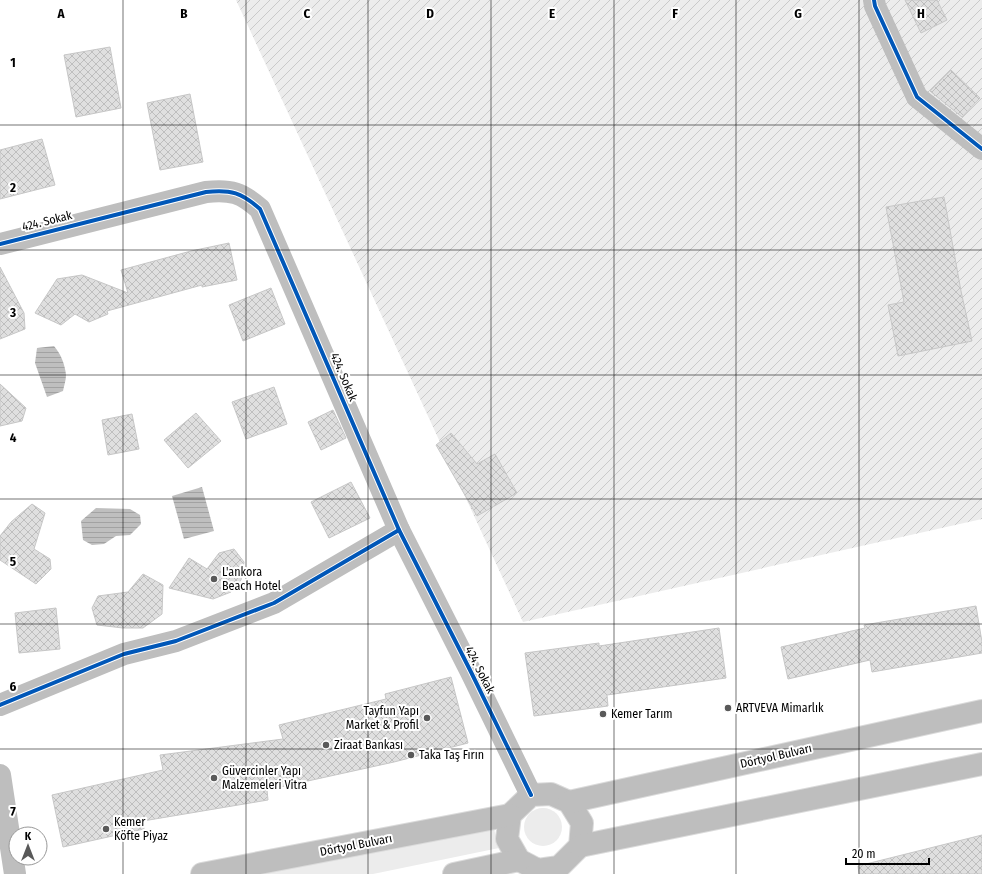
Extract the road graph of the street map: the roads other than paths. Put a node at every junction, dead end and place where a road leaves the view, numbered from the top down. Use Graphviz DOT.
graph roads {
  1 [pos="874,0"];
  2 [pos="982,149"];
  3 [pos="0,244"];
  4 [pos="399,530"];
  5 [pos="0,705"];
  6 [pos="982,711"];
  7 [pos="982,764"];
  8 [pos="0,775"];
  9 [pos="531,795"];
  10 [pos="569,802"];
  11 [pos="510,815"];
  12 [pos="580,846"];
  13 [pos="519,860"];
  14 [pos="561,870"];
  15 [pos="15,874"];
  16 [pos="202,874"];
  17 [pos="454,874"];
  1 -- 2 [label="street"];
  3 -- 4 [label="street, 424. Sokak"];
  4 -- 5 [label="street"];
  4 -- 9 [label="street, 424. Sokak"];
  6 -- 10 [label="street, Dörtyol Bulvarı"];
  7 -- 12 [label="street"];
  8 -- 15 [label="street"];
  9 -- 10 [label="street"];
  9 -- 11 [label="street"];
  10 -- 12 [label="street"];
  11 -- 13 [label="street"];
  11 -- 16 [label="street, Dörtyol Bulvarı"];
  12 -- 14 [label="street"];
  13 -- 14 [label="street"];
  13 -- 17 [label="street"];
}
